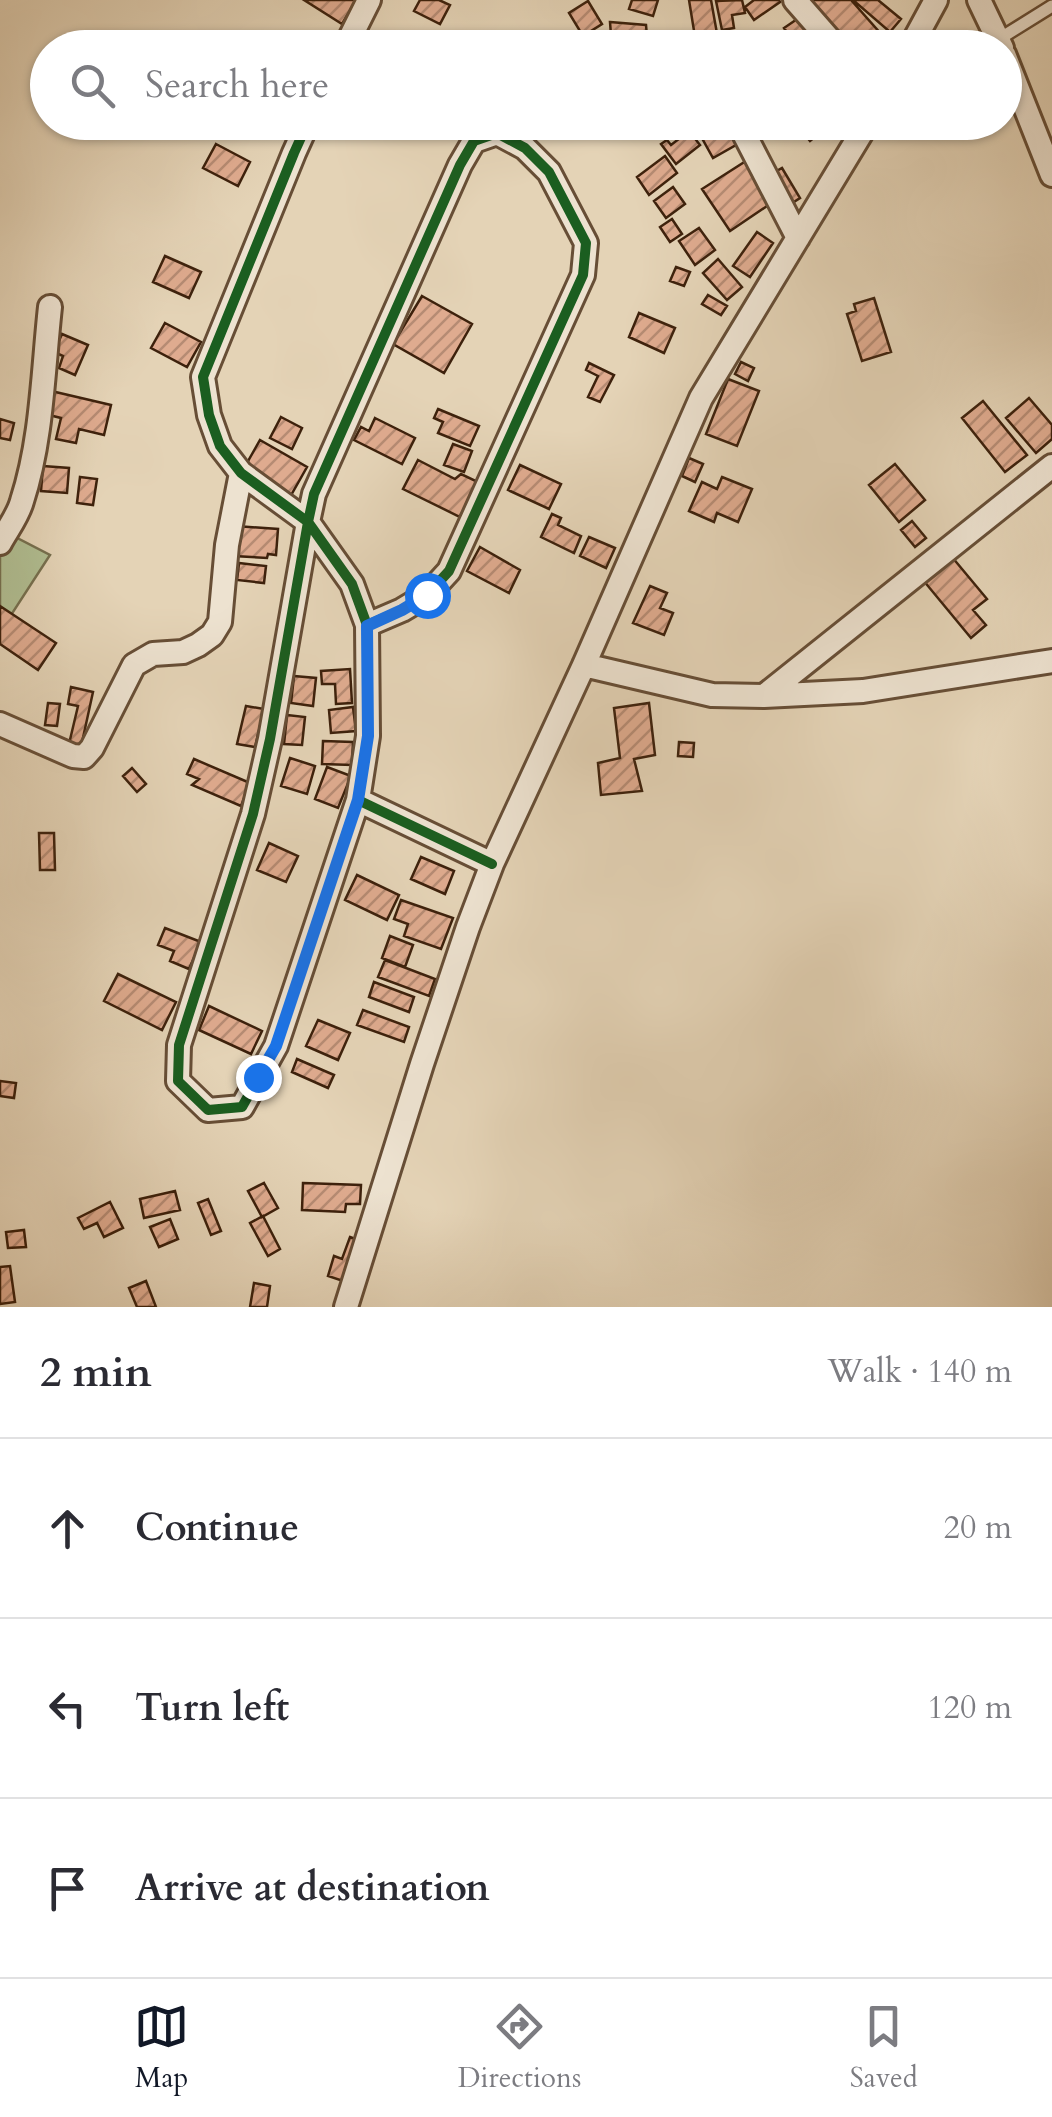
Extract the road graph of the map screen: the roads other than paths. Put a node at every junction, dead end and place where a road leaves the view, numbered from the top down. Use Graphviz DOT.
graph roads {
  1 [pos="369,0"];
  2 [pos="795,0"];
  3 [pos="936,0"];
  4 [pos="979,0"];
  5 [pos="1052,6"];
  6 [pos="354,30"];
  7 [pos="821,30"];
  8 [pos="920,30"];
  9 [pos="994,30"];
  10 [pos="1022,31"];
  11 [pos="1022,98"];
  12 [pos="300,140"];
  13 [pos="477,140"];
  14 [pos="510,140"];
  15 [pos="747,140"];
  16 [pos="857,140"];
  17 [pos="1052,175"];
  18 [pos="798,238"];
  19 [pos="50,307"];
  20 [pos="1052,466"];
  21 [pos="241,473"];
  22 [pos="308,522"];
  23 [pos="0,543"];
  24 [pos="367,626"];
  25 [pos="1052,661"];
  26 [pos="584,666"];
  27 [pos="764,696"];
  28 [pos="0,724"];
  29 [pos="358,800"];
  30 [pos="492,864"];
  31 [pos="346,1307"];
  1 -- 6 [label="street"];
  2 -- 7 [label="street"];
  3 -- 8 [label="street"];
  4 -- 9 [label="street"];
  5 -- 10 [label="lane"];
  11 -- 17 [label="street"];
  12 -- 21 [label="street"];
  13 -- 22 [label="street"];
  14 -- 24 [label="street"];
  15 -- 18 [label="street"];
  16 -- 18 [label="street"];
  18 -- 26 [label="street"];
  19 -- 23 [label="street"];
  20 -- 27 [label="street"];
  21 -- 22 [label="street"];
  21 -- 28 [label="street"];
  22 -- 24 [label="street"];
  22 -- 29 [label="street"];
  24 -- 29 [label="street"];
  25 -- 27 [label="street"];
  26 -- 27 [label="street"];
  26 -- 30 [label="street"];
  29 -- 30 [label="street"];
  30 -- 31 [label="street"];
}
